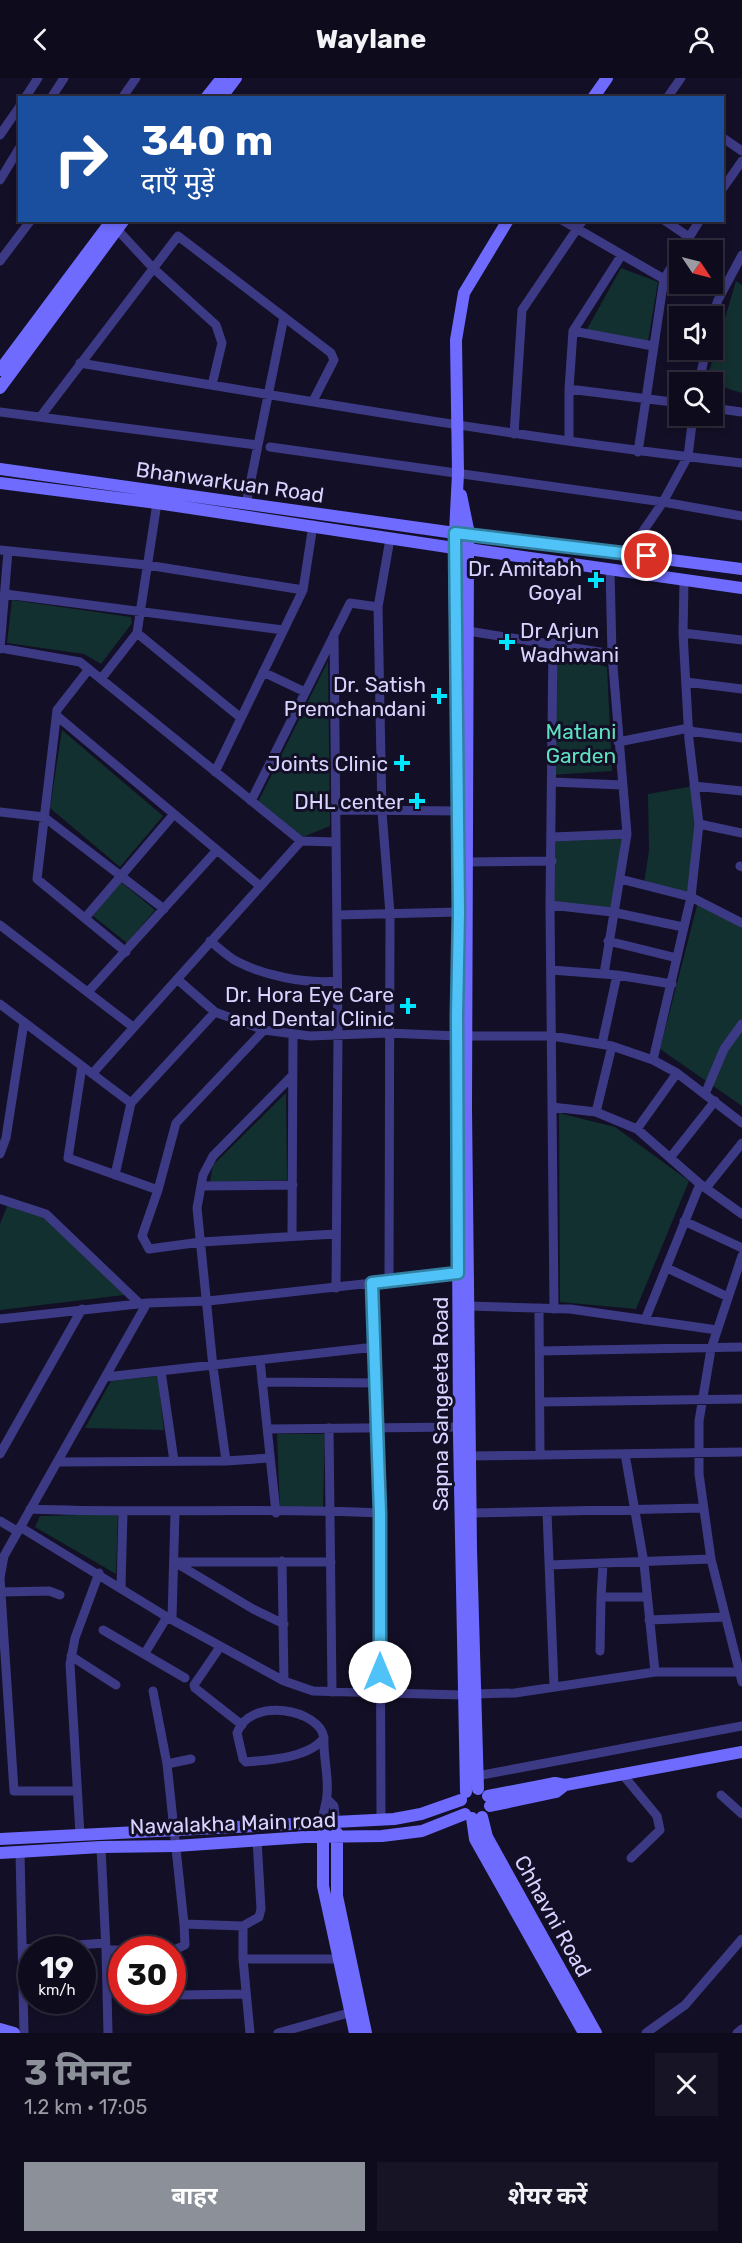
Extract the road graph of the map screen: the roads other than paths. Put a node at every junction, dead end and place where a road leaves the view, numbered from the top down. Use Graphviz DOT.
graph roads {
  1 [pos="38,78"];
  2 [pos="64,78"];
  3 [pos="136,78"];
  4 [pos="222,78"];
  5 [pos="237,78"];
  6 [pos="607,78"];
  7 [pos="681,78"];
  8 [pos="26,96"];
  9 [pos="52,96"];
  10 [pos="123,96"];
  11 [pos="208,96"];
  12 [pos="223,96"];
  13 [pos="594,96"];
  14 [pos="668,96"];
  15 [pos="18,109"];
  16 [pos="0,135"];
  17 [pos="724,139"];
  18 [pos="742,151"];
  19 [pos="18,153"];
  20 [pos="742,160"];
  21 [pos="0,180"];
  22 [pos="724,187"];
  23 [pos="29,222"];
  24 [pos="507,222"];
  25 [pos="565,222"];
  26 [pos="582,222"];
  27 [pos="667,222"];
  28 [pos="699,222"];
  29 [pos="114,223"];
  30 [pos="577,229"];
  31 [pos="689,237"];
  32 [pos="687,240"];
  33 [pos="621,256"];
  34 [pos="741,259"];
  35 [pos="0,261"];
  36 [pos="153,268"];
  37 [pos="669,271"];
  38 [pos="664,279"];
  39 [pos="716,306"];
  40 [pos="284,317"];
  41 [pos="573,331"];
  42 [pos="653,346"];
  43 [pos="80,363"];
  44 [pos="0,370"];
  45 [pos="212,385"];
  46 [pos="0,388"];
  47 [pos="569,389"];
  48 [pos="267,393"];
  49 [pos="645,399"];
  50 [pos="313,401"];
  51 [pos="669,402"];
  52 [pos="723,409"];
  53 [pos="0,412"];
  54 [pos="742,412"];
  55 [pos="41,416"];
  56 [pos="456,425"];
  57 [pos="692,426"];
  58 [pos="514,434"];
  59 [pos="569,441"];
  60 [pos="257,445"];
  61 [pos="270,447"];
  62 [pos="638,452"];
  63 [pos="688,456"];
  64 [pos="742,464"];
  65 [pos="0,469"];
  66 [pos="458,473"];
  67 [pos="0,483"];
  68 [pos="157,502"];
  69 [pos="663,502"];
  70 [pos="246,504"];
  71 [pos="742,516"];
  72 [pos="313,525"];
  73 [pos="455,533"];
  74 [pos="469,534"];
  75 [pos="390,539"];
  76 [pos="454,548"];
  77 [pos="468,549"];
  78 [pos="4,550"];
  79 [pos="628,553"];
  80 [pos="147,566"];
  81 [pos="742,568"];
  82 [pos="609,570"];
  83 [pos="684,582"];
  84 [pos="742,588"];
  85 [pos="303,590"];
  86 [pos="5,594"];
  87 [pos="378,607"];
  88 [pos="140,611"];
  89 [pos="283,630"];
  90 [pos="468,631"];
  91 [pos="138,633"];
  92 [pos="683,633"];
  93 [pos="334,634"];
  94 [pos="742,640"];
  95 [pos="553,643"];
  96 [pos="0,648"];
  97 [pos="612,654"];
  98 [pos="89,669"];
  99 [pos="263,672"];
  100 [pos="100,679"];
  101 [pos="686,682"];
  102 [pos="742,689"];
  103 [pos="305,692"];
  104 [pos="57,716"];
  105 [pos="241,718"];
  106 [pos="689,730"];
  107 [pos="742,738"];
  108 [pos="618,742"];
  109 [pos="215,772"];
  110 [pos="552,782"];
  111 [pos="622,785"];
  112 [pos="694,786"];
  113 [pos="742,791"];
  114 [pos="251,801"];
  115 [pos="336,810"];
  116 [pos="463,811"];
  117 [pos="0,812"];
  118 [pos="382,812"];
  119 [pos="174,814"];
  120 [pos="45,817"];
  121 [pos="699,824"];
  122 [pos="742,833"];
  123 [pos="627,834"];
  124 [pos="552,837"];
  125 [pos="301,841"];
  126 [pos="336,842"];
  127 [pos="217,850"];
  128 [pos="552,861"];
  129 [pos="468,862"];
  130 [pos="121,876"];
  131 [pos="620,879"];
  132 [pos="260,886"];
  133 [pos="691,897"];
  134 [pos="550,906"];
  135 [pos="164,909"];
  136 [pos="459,912"];
  137 [pos="612,912"];
  138 [pos="390,914"];
  139 [pos="337,915"];
  140 [pos="85,918"];
  141 [pos="742,923"];
  142 [pos="0,925"];
  143 [pos="682,927"];
  144 [pos="210,941"];
  145 [pos="608,941"];
  146 [pos="126,952"];
  147 [pos="677,957"];
  148 [pos="551,970"];
  149 [pos="604,974"];
  150 [pos="618,975"];
  151 [pos="177,979"];
  152 [pos="337,981"];
  153 [pos="672,984"];
  154 [pos="88,992"];
  155 [pos="0,1004"];
  156 [pos="214,1012"];
  157 [pos="24,1022"];
  158 [pos="742,1024"];
  159 [pos="133,1027"];
  160 [pos="264,1030"];
  161 [pos="388,1033"];
  162 [pos="293,1034"];
  163 [pos="338,1036"];
  164 [pos="462,1036"];
  165 [pos="552,1036"];
  166 [pos="607,1045"];
  167 [pos="653,1060"];
  168 [pos="82,1066"];
  169 [pos="677,1073"];
  170 [pos="92,1074"];
  171 [pos="291,1077"];
  172 [pos="705,1094"];
  173 [pos="715,1101"];
  174 [pos="131,1104"];
  175 [pos="552,1107"];
  176 [pos="596,1112"];
  177 [pos="742,1124"];
  178 [pos="636,1129"];
  179 [pos="742,1143"];
  180 [pos="0,1154"];
  181 [pos="670,1158"];
  182 [pos="115,1174"];
  183 [pos="293,1185"];
  184 [pos="201,1186"];
  185 [pos="703,1186"];
  186 [pos="158,1190"];
  187 [pos="0,1199"];
  188 [pos="742,1214"];
  189 [pos="684,1221"];
  190 [pos="336,1234"];
  191 [pos="292,1236"];
  192 [pos="201,1242"];
  193 [pos="742,1248"];
  194 [pos="742,1256"];
  195 [pos="667,1268"];
  196 [pos="463,1273"];
  197 [pos="389,1280"];
  198 [pos="372,1283"];
  199 [pos="336,1288"];
  200 [pos="728,1297"];
  201 [pos="208,1300"];
  202 [pos="143,1303"];
  203 [pos="468,1306"];
  204 [pos="538,1308"];
  205 [pos="82,1309"];
  206 [pos="554,1309"];
  207 [pos="3,1319"];
  208 [pos="645,1320"];
  209 [pos="0,1330"];
  210 [pos="717,1330"];
  211 [pos="375,1347"];
  212 [pos="742,1347"];
  213 [pos="711,1349"];
  214 [pos="540,1351"];
  215 [pos="260,1360"];
  216 [pos="213,1367"];
  217 [pos="161,1371"];
  218 [pos="106,1377"];
  219 [pos="262,1383"];
  220 [pos="377,1383"];
  221 [pos="742,1399"];
  222 [pos="702,1400"];
  223 [pos="540,1402"];
  224 [pos="377,1427"];
  225 [pos="459,1427"];
  226 [pos="329,1428"];
  227 [pos="268,1429"];
  228 [pos="742,1452"];
  229 [pos="699,1453"];
  230 [pos="0,1454"];
  231 [pos="625,1454"];
  232 [pos="540,1455"];
  233 [pos="470,1456"];
  234 [pos="270,1458"];
  235 [pos="174,1461"];
  236 [pos="226,1461"];
  237 [pos="58,1462"];
  238 [pos="632,1508"];
  239 [pos="703,1508"];
  240 [pos="30,1509"];
  241 [pos="329,1510"];
  242 [pos="547,1512"];
  243 [pos="123,1513"];
  244 [pos="175,1513"];
  245 [pos="276,1513"];
  246 [pos="380,1513"];
  247 [pos="471,1513"];
  248 [pos="0,1521"];
  249 [pos="18,1529"];
  250 [pos="711,1559"];
  251 [pos="282,1561"];
  252 [pos="175,1562"];
  253 [pos="331,1562"];
  254 [pos="644,1563"];
  255 [pos="603,1564"];
  256 [pos="549,1565"];
  257 [pos="99,1573"];
  258 [pos="121,1587"];
  259 [pos="60,1595"];
  260 [pos="1,1596"];
  261 [pos="601,1597"];
  262 [pos="646,1597"];
  263 [pos="724,1617"];
  264 [pos="170,1618"];
  265 [pos="649,1620"];
  266 [pos="284,1624"];
  267 [pos="103,1630"];
  268 [pos="220,1647"];
  269 [pos="600,1651"];
  270 [pos="145,1653"];
  271 [pos="71,1656"];
  272 [pos="655,1672"];
  273 [pos="741,1677"];
  274 [pos="184,1678"];
  275 [pos="284,1681"];
  276 [pos="116,1685"];
  277 [pos="554,1686"];
  278 [pos="153,1691"];
  279 [pos="332,1692"];
  280 [pos="468,1694"];
  281 [pos="380,1695"];
  282 [pos="242,1725"];
  283 [pos="742,1726"];
  284 [pos="324,1738"];
  285 [pos="742,1752"];
  286 [pos="191,1759"];
  287 [pos="167,1764"];
  288 [pos="623,1775"];
  289 [pos="470,1789"];
  290 [pos="76,1791"];
  291 [pos="721,1795"];
  292 [pos="327,1799"];
  293 [pos="489,1801"];
  294 [pos="742,1814"];
  295 [pos="473,1816"];
  296 [pos="381,1819"];
  297 [pos="323,1822"];
  298 [pos="336,1823"];
  299 [pos="174,1829"];
  300 [pos="80,1835"];
  301 [pos="324,1838"];
  302 [pos="338,1838"];
  303 [pos="0,1839"];
  304 [pos="257,1839"];
  305 [pos="176,1846"];
  306 [pos="101,1847"];
  307 [pos="20,1852"];
  308 [pos="0,1853"];
  309 [pos="631,1858"];
  310 [pos="184,1924"];
  311 [pos="243,1926"];
  312 [pos="22,1936"];
  313 [pos="185,1936"];
  314 [pos="742,1939"];
  315 [pos="96,1946"];
  316 [pos="106,1946"];
  317 [pos="243,1959"];
  318 [pos="340,1959"];
  319 [pos="246,1994"];
  320 [pos="186,1995"];
  321 [pos="352,2012"];
  322 [pos="24,2014"];
  323 [pos="0,2029"];
  324 [pos="742,2029"];
  325 [pos="579,2030"];
  326 [pos="653,2031"];
  327 [pos="14,2033"];
  328 [pos="24,2033"];
  329 [pos="108,2033"];
  330 [pos="250,2033"];
  331 [pos="279,2033"];
  332 [pos="355,2033"];
  333 [pos="366,2033"];
  334 [pos="596,2033"];
  335 [pos="737,2033"];
  1 -- 8 [label="street"];
  2 -- 9 [label="street"];
  3 -- 10 [label="street"];
  4 -- 11 [label="main road"];
  5 -- 12 [label="main road"];
  6 -- 13 [label="main road"];
  7 -- 14 [label="street"];
  15 -- 16 [label="street"];
  17 -- 18 [label="street"];
  19 -- 21 [label="street"];
  20 -- 22 [label="street"];
  23 -- 35 [label="street"];
  24 -- 56 [label="main road"];
  25 -- 30 [label="street"];
  26 -- 30 [label="street"];
  27 -- 31 [label="street"];
  28 -- 31 [label="street"];
  29 -- 36 [label="street"];
  29 -- 44 [label="main road"];
  29 -- 46 [label="main road"];
  30 -- 33 [label="street"];
  30 -- 58 [label="street"];
  31 -- 32 [label="street"];
  33 -- 38 [label="street"];
  33 -- 41 [label="street"];
  34 -- 39 [label="street"];
  36 -- 40 [label="street"];
  36 -- 43 [label="street"];
  36 -- 45 [label="street"];
  37 -- 38 [label="street"];
  38 -- 42 [label="street"];
  40 -- 48 [label="street"];
  40 -- 50 [label="street"];
  41 -- 42 [label="street"];
  41 -- 47 [label="street"];
  42 -- 49 [label="street"];
  43 -- 45 [label="street"];
  43 -- 55 [label="street"];
  45 -- 48 [label="street"];
  47 -- 49 [label="street"];
  47 -- 59 [label="street"];
  48 -- 50 [label="street"];
  48 -- 60 [label="street"];
  49 -- 51 [label="street"];
  49 -- 62 [label="street"];
  50 -- 56 [label="street"];
  52 -- 54 [label="street"];
  53 -- 55 [label="street"];
  55 -- 60 [label="street"];
  56 -- 58 [label="street"];
  56 -- 66 [label="main road"];
  57 -- 63 [label="street"];
  58 -- 59 [label="street"];
  59 -- 62 [label="street"];
  60 -- 70 [label="street"];
  61 -- 66 [label="street"];
  62 -- 63 [label="street"];
  63 -- 64 [label="street"];
  63 -- 69 [label="street"];
  65 -- 70 [label="main road, Bhanwarkuan Road"];
  66 -- 69 [label="street"];
  66 -- 73 [label="main road, Sapna Sangeeta Road"];
  66 -- 74 [label="main road, Sapna Sangeeta Road"];
  67 -- 68 [label="main road, Bhanwarkuan Road"];
  68 -- 72 [label="main road, Bhanwarkuan Road"];
  68 -- 80 [label="street"];
  69 -- 71 [label="street"];
  69 -- 79 [label="street"];
  70 -- 73 [label="main road, Bhanwarkuan Road"];
  72 -- 75 [label="main road, Bhanwarkuan Road"];
  72 -- 85 [label="street"];
  73 -- 74 [label="main road, Bhanwarkuan Road"];
  73 -- 76 [label="main road, Sapna Sangeeta Road"];
  74 -- 77 [label="main road, Sapna Sangeeta Road"];
  74 -- 79 [label="main road, Bhanwarkuan Road"];
  75 -- 76 [label="main road, Bhanwarkuan Road"];
  75 -- 87 [label="street"];
  76 -- 77 [label="main road, Bhanwarkuan Road"];
  76 -- 116 [label="main road, Sapna Sangeeta Road"];
  77 -- 82 [label="main road, Bhanwarkuan Road"];
  77 -- 90 [label="main road, Sapna Sangeeta Road"];
  78 -- 80 [label="street"];
  78 -- 86 [label="street"];
  79 -- 81 [label="main road, Bhanwarkuan Road"];
  80 -- 85 [label="street"];
  80 -- 88 [label="street"];
  82 -- 83 [label="main road, Bhanwarkuan Road"];
  82 -- 97 [label="street"];
  83 -- 84 [label="main road, Bhanwarkuan Road"];
  83 -- 92 [label="street"];
  85 -- 89 [label="street"];
  86 -- 88 [label="street"];
  86 -- 96 [label="street"];
  87 -- 93 [label="street"];
  87 -- 118 [label="street"];
  88 -- 89 [label="street"];
  88 -- 91 [label="street"];
  89 -- 99 [label="street"];
  90 -- 95 [label="street"];
  90 -- 116 [label="main road, Sapna Sangeeta Road"];
  91 -- 100 [label="street"];
  91 -- 105 [label="street"];
  92 -- 94 [label="street"];
  92 -- 101 [label="street"];
  93 -- 103 [label="street"];
  93 -- 115 [label="street"];
  95 -- 97 [label="street"];
  95 -- 110 [label="street"];
  96 -- 98 [label="street"];
  97 -- 108 [label="street"];
  98 -- 100 [label="street"];
  98 -- 104 [label="street"];
  99 -- 103 [label="street"];
  99 -- 105 [label="street"];
  100 -- 109 [label="street"];
  101 -- 102 [label="street"];
  101 -- 106 [label="street"];
  103 -- 114 [label="street"];
  104 -- 119 [label="street"];
  104 -- 120 [label="street"];
  105 -- 109 [label="street"];
  106 -- 107 [label="street"];
  106 -- 108 [label="street"];
  106 -- 112 [label="street"];
  108 -- 111 [label="street"];
  109 -- 114 [label="street"];
  110 -- 111 [label="street"];
  110 -- 124 [label="street"];
  111 -- 123 [label="street"];
  112 -- 113 [label="street"];
  112 -- 121 [label="street"];
  114 -- 125 [label="street"];
  115 -- 118 [label="street"];
  115 -- 126 [label="street"];
  116 -- 118 [label="street"];
  116 -- 129 [label="main road, Sapna Sangeeta Road"];
  116 -- 136 [label="main road, Sapna Sangeeta Road"];
  117 -- 120 [label="street"];
  118 -- 138 [label="street"];
  119 -- 127 [label="street"];
  119 -- 130 [label="street"];
  120 -- 130 [label="street"];
  120 -- 140 [label="street"];
  121 -- 122 [label="street"];
  121 -- 133 [label="street"];
  123 -- 124 [label="street"];
  123 -- 131 [label="street"];
  124 -- 128 [label="street"];
  125 -- 126 [label="street"];
  125 -- 132 [label="street"];
  126 -- 139 [label="street"];
  127 -- 132 [label="street"];
  127 -- 135 [label="street"];
  128 -- 129 [label="street"];
  128 -- 134 [label="street"];
  129 -- 164 [label="main road, Sapna Sangeeta Road"];
  130 -- 135 [label="street"];
  130 -- 140 [label="street"];
  131 -- 133 [label="street"];
  131 -- 137 [label="street"];
  132 -- 144 [label="street"];
  133 -- 141 [label="street"];
  133 -- 143 [label="street"];
  134 -- 137 [label="street"];
  134 -- 148 [label="street"];
  135 -- 146 [label="street"];
  136 -- 138 [label="street"];
  136 -- 164 [label="main road, Sapna Sangeeta Road"];
  137 -- 143 [label="street"];
  137 -- 145 [label="street"];
  138 -- 139 [label="street"];
  138 -- 161 [label="street"];
  139 -- 152 [label="street"];
  140 -- 146 [label="street"];
  142 -- 154 [label="street"];
  143 -- 147 [label="street"];
  144 -- 151 [label="street"];
  144 -- 152 [label="street"];
  145 -- 147 [label="street"];
  145 -- 149 [label="street"];
  146 -- 154 [label="street"];
  147 -- 153 [label="street"];
  148 -- 149 [label="street"];
  148 -- 165 [label="street"];
  149 -- 150 [label="street"];
  150 -- 153 [label="street"];
  150 -- 166 [label="street"];
  151 -- 156 [label="street"];
  151 -- 159 [label="street"];
  152 -- 163 [label="street"];
  153 -- 167 [label="street"];
  154 -- 159 [label="street"];
  155 -- 157 [label="street"];
  156 -- 160 [label="street"];
  156 -- 174 [label="street"];
  157 -- 168 [label="street"];
  157 -- 180 [label="street"];
  158 -- 172 [label="street"];
  159 -- 170 [label="street"];
  160 -- 162 [label="street"];
  160 -- 186 [label="street"];
  161 -- 163 [label="street"];
  161 -- 164 [label="street"];
  161 -- 197 [label="street"];
  162 -- 163 [label="street"];
  162 -- 171 [label="street"];
  163 -- 190 [label="street"];
  164 -- 165 [label="street"];
  164 -- 196 [label="main road, Sapna Sangeeta Road"];
  165 -- 166 [label="street"];
  165 -- 175 [label="street"];
  166 -- 167 [label="street"];
  166 -- 176 [label="street"];
  167 -- 169 [label="street"];
  168 -- 170 [label="street"];
  168 -- 182 [label="street"];
  169 -- 172 [label="street"];
  169 -- 178 [label="street"];
  170 -- 174 [label="street"];
  171 -- 183 [label="street"];
  171 -- 184 [label="street"];
  172 -- 173 [label="street"];
  173 -- 177 [label="street"];
  173 -- 181 [label="street"];
  174 -- 182 [label="street"];
  175 -- 176 [label="street"];
  175 -- 206 [label="street"];
  176 -- 178 [label="street"];
  178 -- 181 [label="street"];
  179 -- 185 [label="street"];
  181 -- 185 [label="street"];
  182 -- 186 [label="street"];
  183 -- 184 [label="street"];
  183 -- 191 [label="street"];
  184 -- 192 [label="street"];
  185 -- 188 [label="street"];
  185 -- 189 [label="street"];
  186 -- 192 [label="street"];
  187 -- 202 [label="street"];
  189 -- 193 [label="street"];
  189 -- 195 [label="street"];
  190 -- 191 [label="street"];
  190 -- 199 [label="street"];
  191 -- 192 [label="street"];
  192 -- 201 [label="street"];
  194 -- 200 [label="street"];
  195 -- 200 [label="street"];
  195 -- 208 [label="street"];
  196 -- 197 [label="street"];
  196 -- 203 [label="main road, Sapna Sangeeta Road"];
  196 -- 225 [label="main road, Sapna Sangeeta Road"];
  197 -- 198 [label="street"];
  198 -- 199 [label="street"];
  198 -- 211 [label="street"];
  199 -- 201 [label="street"];
  200 -- 210 [label="street"];
  201 -- 202 [label="street"];
  201 -- 216 [label="street"];
  202 -- 205 [label="street"];
  202 -- 218 [label="street"];
  203 -- 204 [label="street"];
  203 -- 233 [label="main road, Sapna Sangeeta Road"];
  204 -- 206 [label="street"];
  204 -- 214 [label="street"];
  205 -- 207 [label="street"];
  205 -- 230 [label="street"];
  206 -- 208 [label="street"];
  207 -- 209 [label="street"];
  208 -- 210 [label="street"];
  210 -- 213 [label="street"];
  211 -- 215 [label="street"];
  211 -- 220 [label="street"];
  212 -- 213 [label="street"];
  213 -- 214 [label="street"];
  213 -- 222 [label="street"];
  214 -- 223 [label="street"];
  215 -- 216 [label="street"];
  215 -- 219 [label="street"];
  216 -- 217 [label="street"];
  216 -- 236 [label="street"];
  217 -- 218 [label="street"];
  217 -- 235 [label="street"];
  218 -- 237 [label="street"];
  219 -- 220 [label="street"];
  219 -- 227 [label="street"];
  220 -- 224 [label="street"];
  221 -- 222 [label="street"];
  222 -- 223 [label="street"];
  222 -- 229 [label="street"];
  223 -- 232 [label="street"];
  224 -- 225 [label="street"];
  224 -- 226 [label="street"];
  224 -- 246 [label="street"];
  225 -- 280 [label="main road, Sapna Sangeeta Road"];
  226 -- 227 [label="street"];
  226 -- 241 [label="street"];
  227 -- 234 [label="street"];
  228 -- 229 [label="street"];
  229 -- 231 [label="street"];
  229 -- 239 [label="street"];
  231 -- 232 [label="street"];
  231 -- 238 [label="street"];
  232 -- 233 [label="street"];
  233 -- 247 [label="main road, Sapna Sangeeta Road"];
  234 -- 236 [label="street"];
  234 -- 245 [label="street"];
  235 -- 236 [label="street"];
  235 -- 237 [label="street"];
  237 -- 240 [label="street"];
  238 -- 239 [label="street"];
  238 -- 242 [label="street"];
  238 -- 254 [label="street"];
  239 -- 250 [label="street"];
  240 -- 243 [label="street"];
  240 -- 249 [label="street"];
  241 -- 245 [label="street"];
  241 -- 246 [label="street"];
  241 -- 253 [label="street"];
  242 -- 247 [label="street"];
  242 -- 256 [label="street"];
  243 -- 244 [label="street"];
  243 -- 258 [label="street"];
  244 -- 245 [label="street"];
  244 -- 252 [label="street"];
  246 -- 281 [label="street"];
  247 -- 280 [label="main road, Sapna Sangeeta Road"];
  248 -- 249 [label="street"];
  249 -- 257 [label="street"];
  249 -- 260 [label="street"];
  250 -- 254 [label="street"];
  250 -- 263 [label="street"];
  251 -- 252 [label="street"];
  251 -- 253 [label="street"];
  251 -- 266 [label="street"];
  252 -- 264 [label="street"];
  252 -- 266 [label="street"];
  253 -- 279 [label="street"];
  254 -- 255 [label="street"];
  254 -- 262 [label="street"];
  255 -- 256 [label="street"];
  255 -- 261 [label="street"];
  256 -- 277 [label="street"];
  257 -- 258 [label="street"];
  257 -- 271 [label="street"];
  258 -- 264 [label="street"];
  259 -- 260 [label="street"];
  260 -- 290 [label="street"];
  261 -- 262 [label="street"];
  261 -- 269 [label="street"];
  262 -- 265 [label="street"];
  263 -- 265 [label="street"];
  263 -- 273 [label="street"];
  264 -- 268 [label="street"];
  264 -- 270 [label="street"];
  265 -- 272 [label="street"];
  266 -- 275 [label="street"];
  267 -- 270 [label="street"];
  268 -- 275 [label="street"];
  268 -- 282 [label="street"];
  270 -- 274 [label="street"];
  271 -- 276 [label="street"];
  271 -- 290 [label="street"];
  272 -- 273 [label="street"];
  272 -- 277 [label="street"];
  275 -- 279 [label="street"];
  277 -- 280 [label="street"];
  278 -- 287 [label="street"];
  279 -- 281 [label="street"];
  280 -- 281 [label="street"];
  280 -- 289 [label="main road, Sapna Sangeeta Road"];
  280 -- 289 [label="main road, Sapna Sangeeta Road"];
  281 -- 296 [label="street"];
  282 -- 284 [label="street"];
  282 -- 284 [label="street"];
  283 -- 289 [label="street"];
  284 -- 292 [label="street"];
  285 -- 288 [label="main road"];
  286 -- 287 [label="street"];
  287 -- 299 [label="street"];
  288 -- 293 [label="main road"];
  288 -- 309 [label="street"];
  289 -- 293 [label="main road"];
  289 -- 295 [label="main road"];
  289 -- 296 [label="main road, Nawalakha Main road"];
  290 -- 300 [label="street"];
  291 -- 294 [label="street"];
  292 -- 297 [label="street"];
  292 -- 298 [label="street"];
  293 -- 295 [label="main road"];
  295 -- 302 [label="main road, Nawalakha Main road"];
  295 -- 325 [label="main road, Chhavni Road"];
  295 -- 334 [label="main road, Chhavni Road"];
  296 -- 298 [label="main road, Nawalakha Main road"];
  297 -- 298 [label="main road, Nawalakha Main road"];
  297 -- 299 [label="main road, Nawalakha Main road"];
  297 -- 301 [label="main road"];
  298 -- 302 [label="main road"];
  299 -- 300 [label="main road, Nawalakha Main road"];
  299 -- 305 [label="street"];
  300 -- 303 [label="main road, Nawalakha Main road"];
  301 -- 302 [label="main road, Nawalakha Main road"];
  301 -- 304 [label="main road, Nawalakha Main road"];
  301 -- 318 [label="main road"];
  302 -- 333 [label="main road"];
  304 -- 305 [label="main road, Nawalakha Main road"];
  304 -- 311 [label="street"];
  305 -- 306 [label="main road, Nawalakha Main road"];
  305 -- 310 [label="street"];
  306 -- 307 [label="main road, Nawalakha Main road"];
  306 -- 316 [label="street"];
  307 -- 308 [label="main road, Nawalakha Main road"];
  307 -- 312 [label="street"];
  310 -- 311 [label="street"];
  310 -- 313 [label="street"];
  311 -- 317 [label="street"];
  314 -- 326 [label="street"];
  315 -- 316 [label="street"];
  316 -- 329 [label="street"];
  317 -- 318 [label="street"];
  317 -- 319 [label="street"];
  318 -- 321 [label="main road"];
  319 -- 320 [label="street"];
  319 -- 330 [label="street"];
  321 -- 331 [label="street"];
  321 -- 332 [label="main road"];
  322 -- 328 [label="street"];
  323 -- 327 [label="main road"];
  324 -- 335 [label="street"];
}
